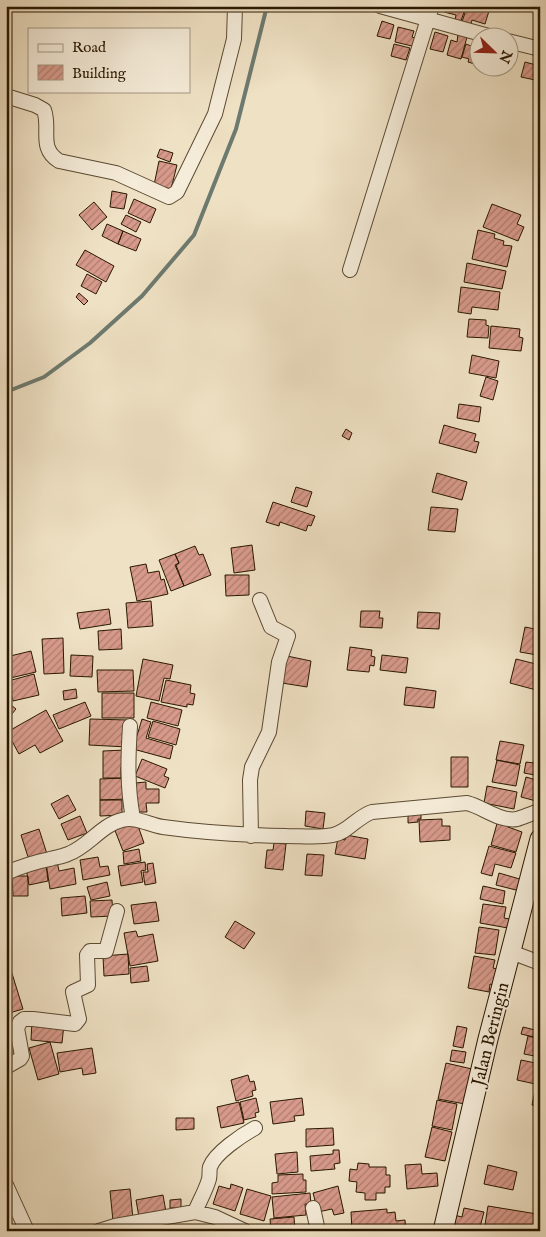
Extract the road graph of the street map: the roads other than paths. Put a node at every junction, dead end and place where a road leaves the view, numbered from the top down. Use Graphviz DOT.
graph roads {
  1 [pos="235,6"];
  2 [pos="380,6"];
  3 [pos="430,13"];
  4 [pos="470,28"];
  5 [pos="518,44"];
  6 [pos="540,49"];
  7 [pos="6,96"];
  8 [pos="350,270"];
  9 [pos="260,600"];
  10 [pos="130,726"];
  11 [pos="540,811"];
  12 [pos="133,818"];
  13 [pos="251,836"];
  14 [pos="540,839"];
  15 [pos="6,873"];
  16 [pos="117,911"];
  17 [pos="511,952"];
  18 [pos="540,963"];
  19 [pos="6,1067"];
  20 [pos="255,1128"];
  21 [pos="6,1185"];
  22 [pos="313,1208"];
  23 [pos="195,1212"];
  24 [pos="27,1231"];
  25 [pos="99,1231"];
  26 [pos="245,1231"];
  27 [pos="318,1231"];
  28 [pos="443,1231"];
  1 -- 7 [label="street"];
  2 -- 3 [label="street"];
  3 -- 4 [label="street"];
  3 -- 8 [label="street"];
  5 -- 6 [label="street"];
  9 -- 13 [label="street"];
  10 -- 12 [label="street"];
  11 -- 13 [label="street"];
  12 -- 13 [label="street"];
  12 -- 15 [label="street"];
  14 -- 17 [label="street, Jalan Beringin"];
  16 -- 19 [label="street"];
  17 -- 18 [label="street"];
  17 -- 28 [label="street, Jalan Beringin"];
  20 -- 23 [label="street"];
  21 -- 24 [label="street"];
  22 -- 27 [label="street"];
  23 -- 25 [label="street"];
  23 -- 26 [label="street"];
}
